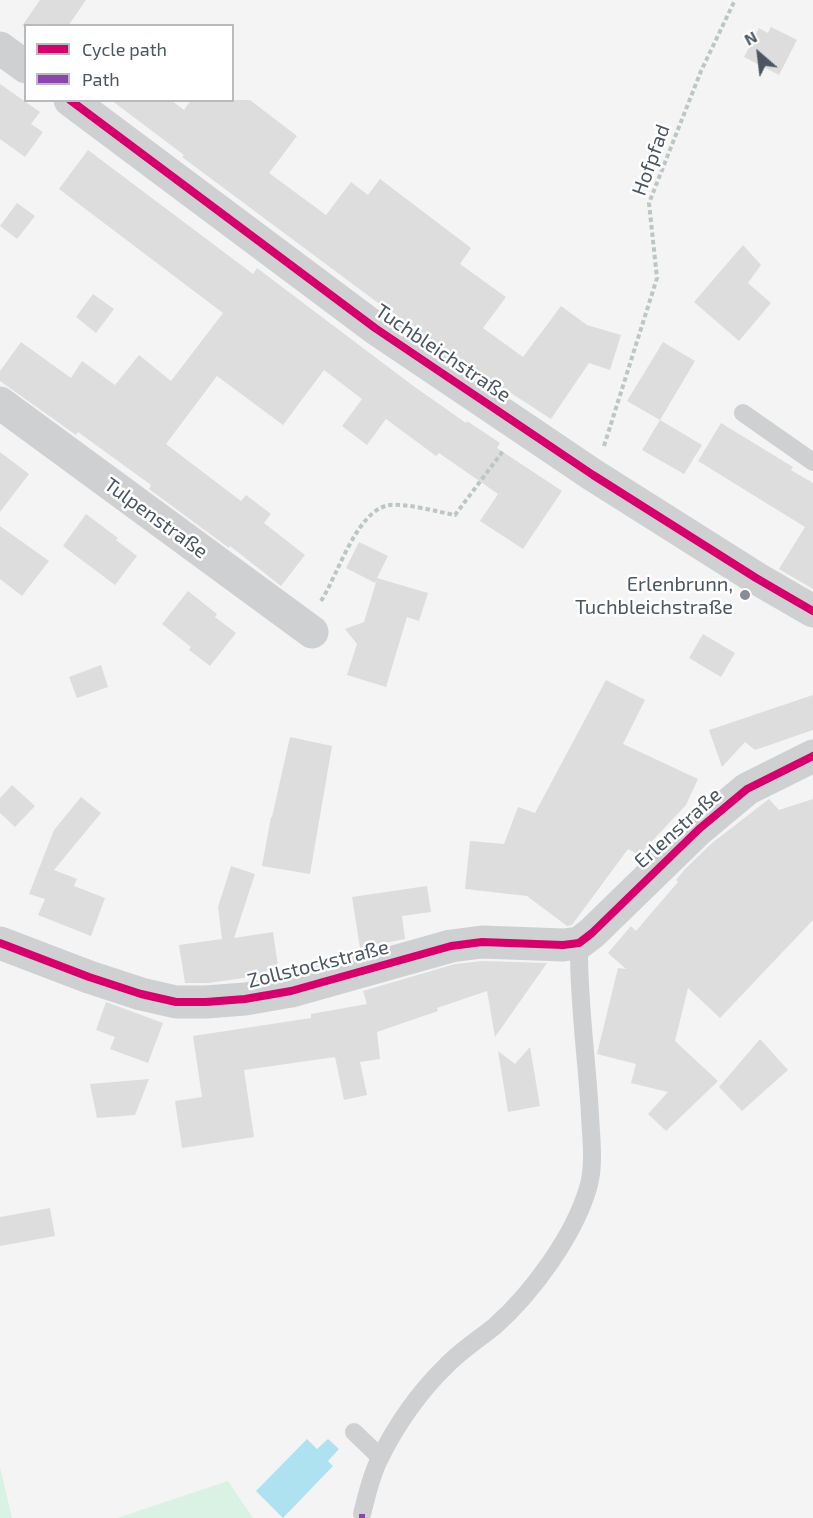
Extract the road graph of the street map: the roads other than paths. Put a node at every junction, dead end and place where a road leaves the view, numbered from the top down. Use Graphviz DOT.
graph roads {
  1 [pos="0,48"];
  2 [pos="24,66"];
  3 [pos="73,102"];
  4 [pos="0,403"];
  5 [pos="743,413"];
  6 [pos="813,462"];
  7 [pos="813,612"];
  8 [pos="307,629"];
  9 [pos="813,756"];
  10 [pos="0,943"];
  11 [pos="579,943"];
  12 [pos="354,1432"];
  13 [pos="380,1457"];
  14 [pos="362,1514"];
  1 -- 2 [label="street"];
  3 -- 7 [label="street, Tuchbleichstraße"];
  4 -- 8 [label="street, Tulpenstraße"];
  5 -- 6 [label="lane"];
  9 -- 11 [label="street, Erlenstraße"];
  10 -- 11 [label="street, Zollstockstraße"];
  11 -- 13 [label="lane"];
  12 -- 13 [label="lane"];
  13 -- 14 [label="lane"];
}
